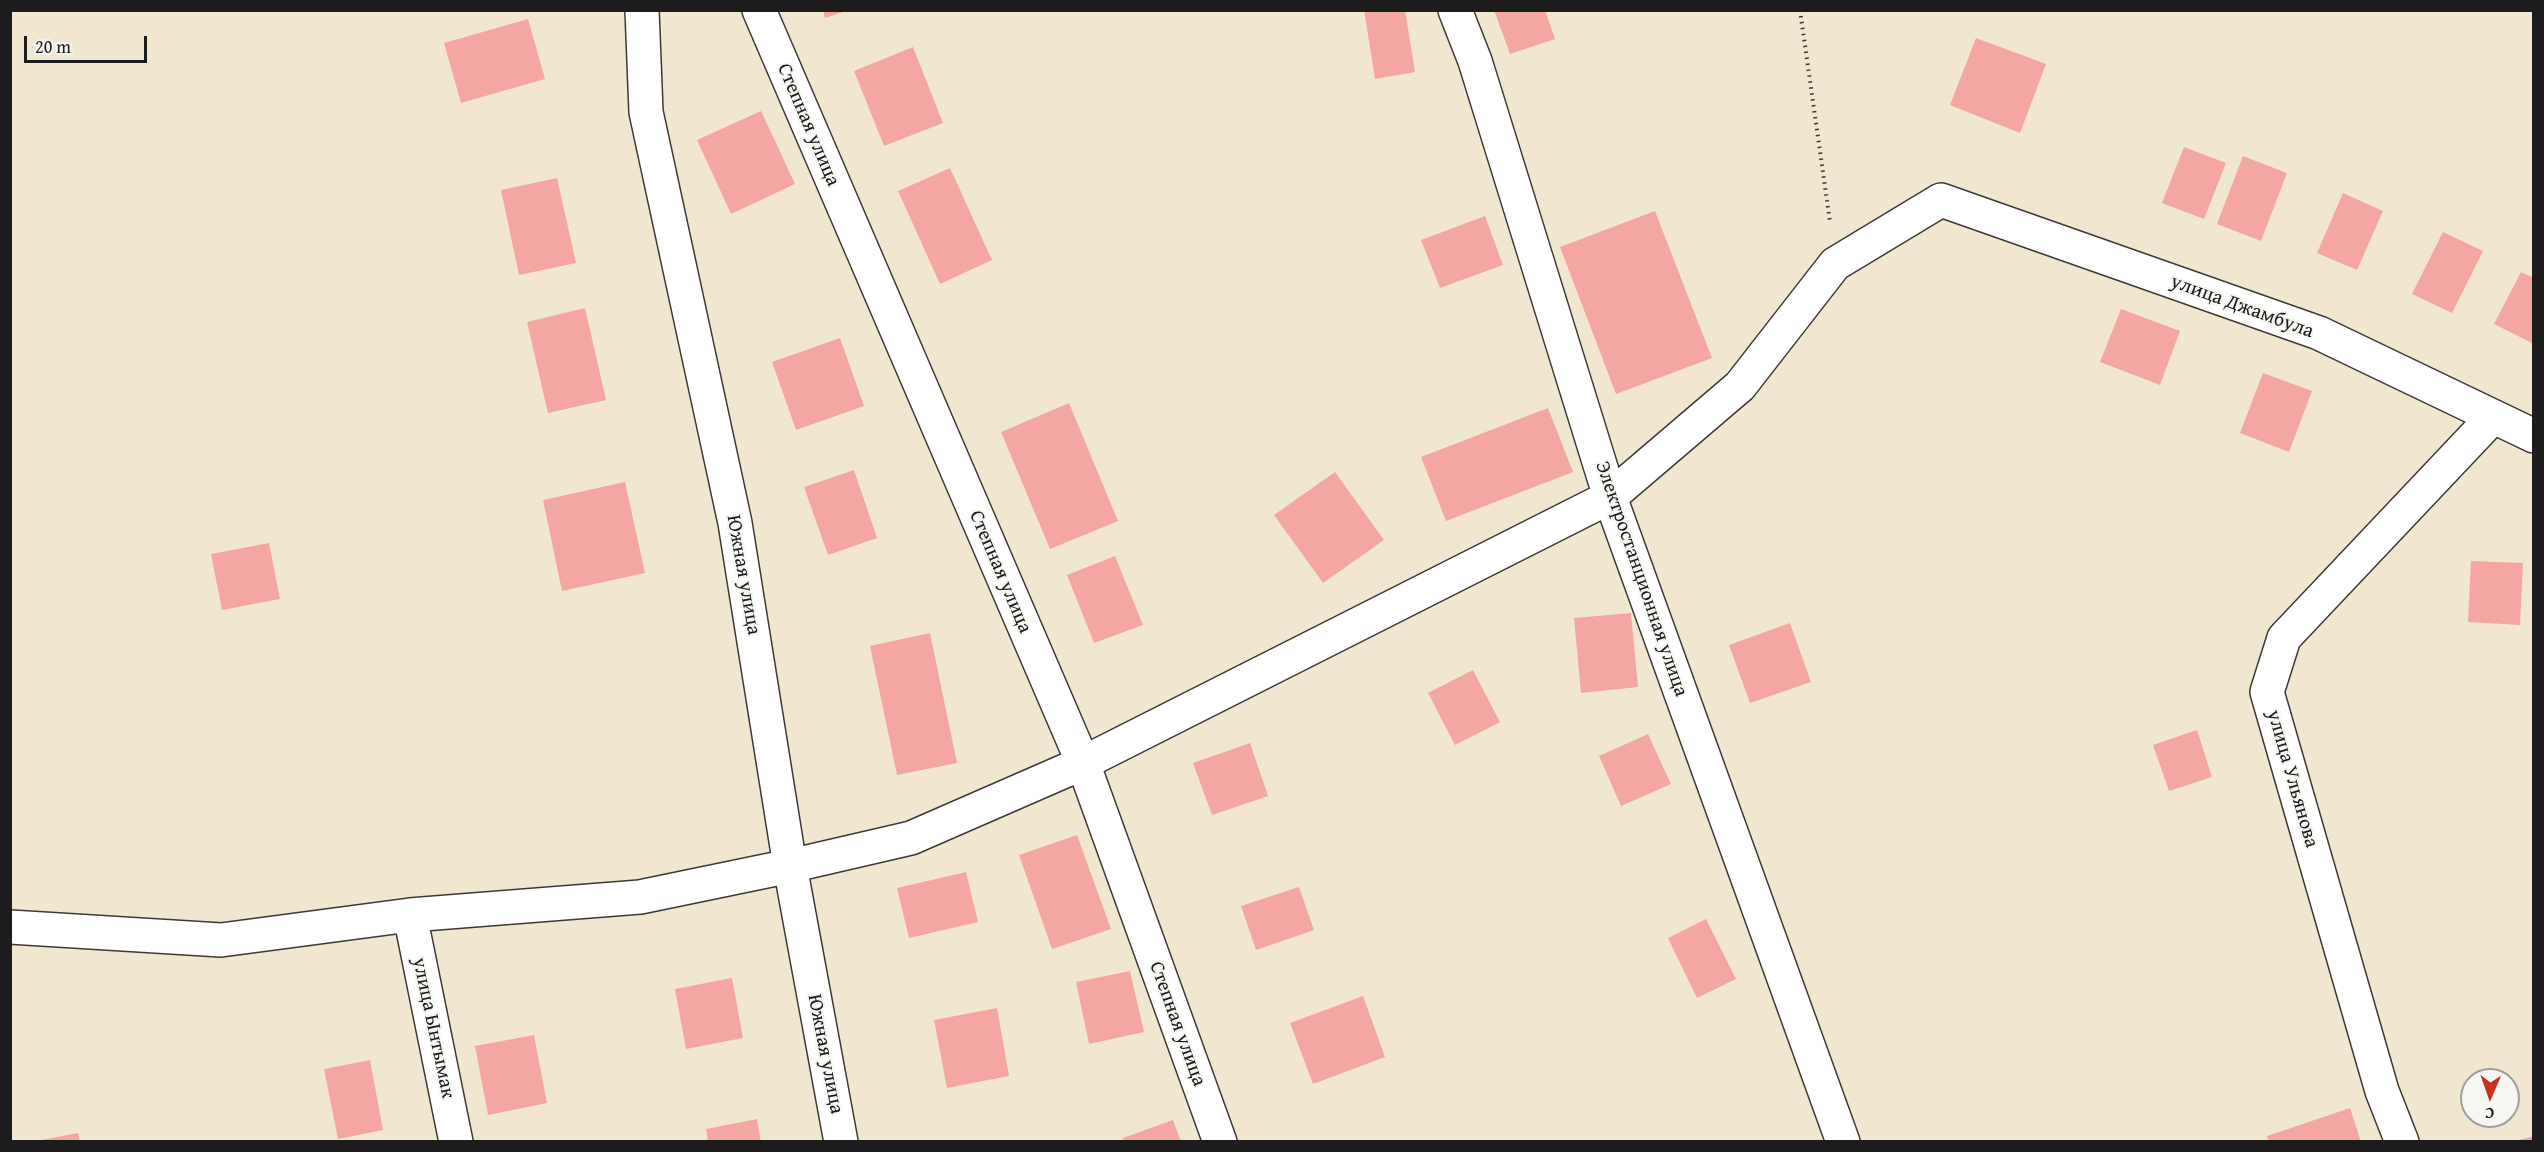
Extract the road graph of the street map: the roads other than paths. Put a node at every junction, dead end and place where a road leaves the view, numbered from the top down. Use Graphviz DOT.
graph roads {
  1 [pos="642,10"];
  2 [pos="759,10"];
  3 [pos="1455,10"];
  4 [pos="2493,417"];
  5 [pos="2534,436"];
  6 [pos="1610,497"];
  7 [pos="1083,763"];
  8 [pos="790,866"];
  9 [pos="410,915"];
  10 [pos="10,927"];
  11 [pos="456,1142"];
  12 [pos="841,1142"];
  13 [pos="1220,1142"];
  14 [pos="1843,1142"];
  15 [pos="2402,1142"];
  1 -- 8 [label="street, Южная улица"];
  2 -- 7 [label="street, Степная улица"];
  3 -- 6 [label="street, Электростанционная улица"];
  4 -- 5 [label="street, улица Джамбула"];
  4 -- 6 [label="street, улица Джамбула"];
  4 -- 15 [label="street, улица Ульянова"];
  6 -- 7 [label="street"];
  6 -- 14 [label="street, Электростанционная улица"];
  7 -- 8 [label="street"];
  7 -- 13 [label="street, Степная улица"];
  8 -- 9 [label="street"];
  8 -- 12 [label="street, Южная улица"];
  9 -- 10 [label="street"];
  9 -- 11 [label="street, улица Ынтымак"];
}
